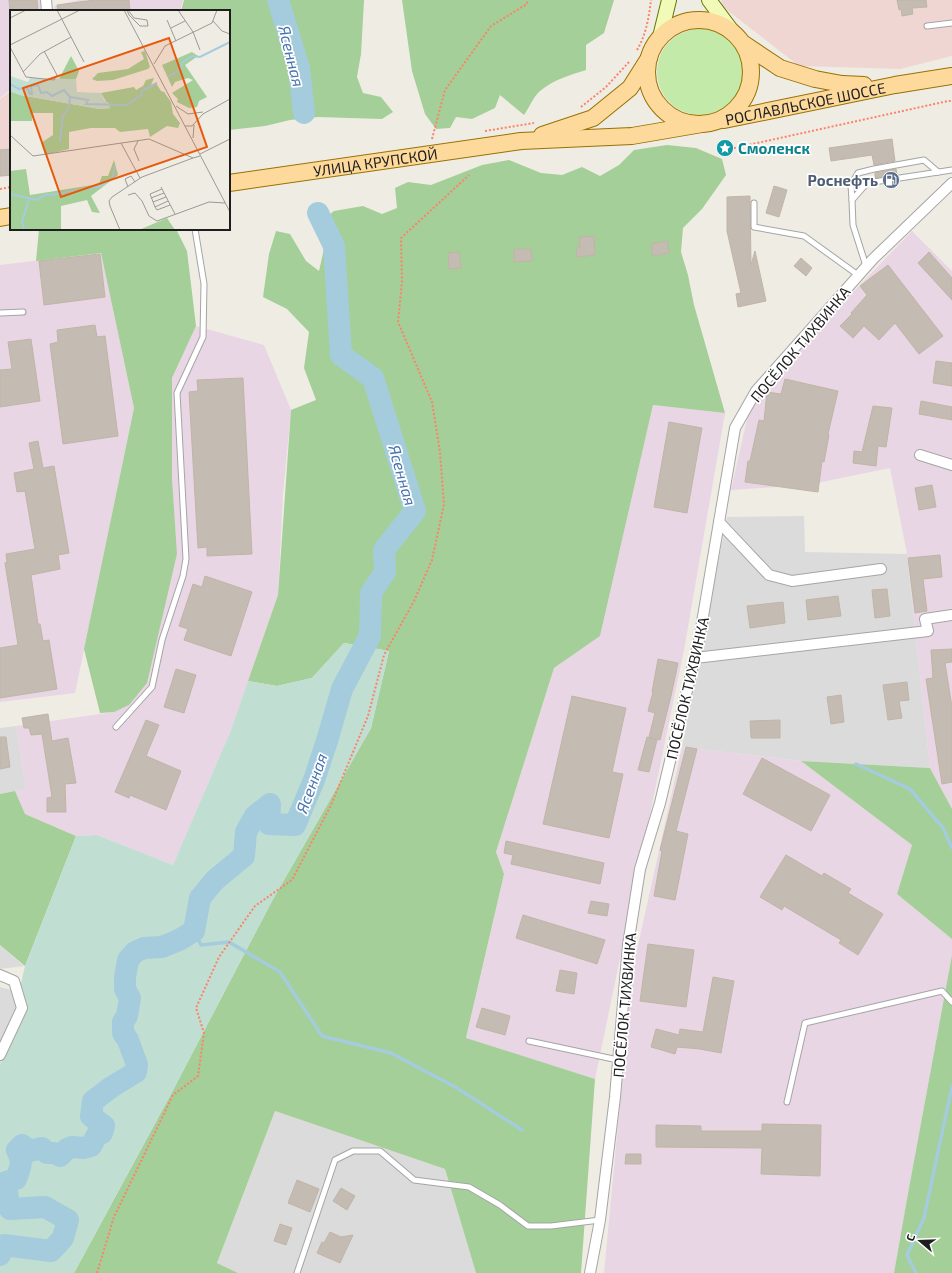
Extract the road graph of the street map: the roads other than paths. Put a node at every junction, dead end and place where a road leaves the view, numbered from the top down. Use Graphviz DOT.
graph roads {
  1 [pos="46,0"];
  2 [pos="668,0"];
  3 [pos="709,0"];
  4 [pos="47,10"];
  5 [pos="952,23"];
  6 [pos="927,26"];
  7 [pos="732,31"];
  8 [pos="660,37"];
  9 [pos="744,44"];
  10 [pos="643,53"];
  11 [pos="952,76"];
  12 [pos="895,85"];
  13 [pos="709,123"];
  14 [pos="521,141"];
  15 [pos="952,170"];
  16 [pos="938,172"];
  17 [pos="230,183"];
  18 [pos="952,183"];
  19 [pos="852,200"];
  20 [pos="754,203"];
  21 [pos="10,216"];
  22 [pos="0,218"];
  23 [pos="195,230"];
  24 [pos="866,266"];
  25 [pos="858,275"];
  26 [pos="23,312"];
  27 [pos="0,313"];
  28 [pos="920,455"];
  29 [pos="952,464"];
  30 [pos="719,522"];
  31 [pos="881,569"];
  32 [pos="952,615"];
  33 [pos="695,658"];
  34 [pos="116,727"];
  35 [pos="0,975"];
  36 [pos="952,1002"];
  37 [pos="529,1041"];
  38 [pos="0,1055"];
  39 [pos="618,1060"];
  40 [pos="787,1102"];
  41 [pos="600,1220"];
  42 [pos="296,1273"];
  43 [pos="590,1273"];
  1 -- 4 [label="street"];
  2 -- 8 [label="main road"];
  3 -- 7 [label="main road"];
  5 -- 6 [label="lane"];
  7 -- 8 [label="main road"];
  7 -- 9 [label="main road"];
  8 -- 10 [label="main road"];
  9 -- 12 [label="main road, РОСЛАВЛЬСКОЕ ШОССЕ"];
  9 -- 13 [label="main road"];
  10 -- 13 [label="main road"];
  10 -- 14 [label="main road, УЛИЦА КРУПСКОЙ"];
  11 -- 12 [label="main road, РОСЛАВЛЬСКОЕ ШОССЕ"];
  12 -- 13 [label="main road, РОСЛАВЛЬСКОЕ ШОССЕ"];
  13 -- 14 [label="main road, УЛИЦА КРУПСКОЙ"];
  14 -- 17 [label="main road, УЛИЦА КРУПСКОЙ"];
  15 -- 16 [label="lane"];
  16 -- 19 [label="lane"];
  16 -- 19 [label="lane"];
  18 -- 24 [label="street, ПОСЁЛОК ТИХВИНКА"];
  19 -- 24 [label="lane"];
  20 -- 25 [label="lane"];
  21 -- 22 [label="main road"];
  23 -- 34 [label="lane"];
  24 -- 25 [label="street, ПОСЁЛОК ТИХВИНКА"];
  25 -- 30 [label="street, ПОСЁЛОК ТИХВИНКА"];
  26 -- 27 [label="lane"];
  28 -- 29 [label="street"];
  30 -- 31 [label="street"];
  30 -- 33 [label="street, ПОСЁЛОК ТИХВИНКА"];
  32 -- 33 [label="street"];
  33 -- 39 [label="street, ПОСЁЛОК ТИХВИНКА"];
  35 -- 38 [label="street"];
  36 -- 40 [label="lane"];
  37 -- 39 [label="lane"];
  39 -- 41 [label="street, ПОСЁЛОК ТИХВИНКА"];
  41 -- 42 [label="lane"];
  41 -- 43 [label="street, ПОСЁЛОК ТИХВИНКА"];
}
